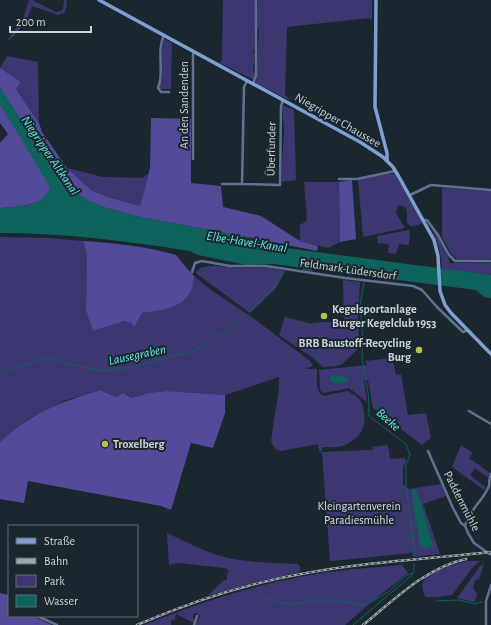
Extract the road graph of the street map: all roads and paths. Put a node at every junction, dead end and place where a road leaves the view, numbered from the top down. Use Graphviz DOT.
graph roads {
  1 [pos="99,0"];
  2 [pos="256,0"];
  3 [pos="376,0"];
  4 [pos="164,35"];
  5 [pos="194,52"];
  6 [pos="247,81"];
  7 [pos="253,84"];
  8 [pos="169,92"];
  9 [pos="283,100"];
  10 [pos="193,159"];
  11 [pos="387,161"];
  12 [pos="395,171"];
  13 [pos="339,179"];
  14 [pos="222,184"];
  15 [pos="242,184"];
  16 [pos="491,190"];
  17 [pos="410,195"];
  18 [pos="424,220"];
  19 [pos="491,261"];
  20 [pos="192,272"];
  21 [pos="468,330"];
  22 [pos="491,354"];
  23 [pos="469,411"];
  24 [pos="491,424"];
  25 [pos="428,451"];
  26 [pos="491,474"];
  27 [pos="465,526"];
  28 [pos="491,555"];
  29 [pos="491,585"];
  30 [pos="197,616"];
  31 [pos="40,617"];
  32 [pos="57,625"];
  33 [pos="194,625"];
  34 [pos="486,625"];
  1 -- 4 [label="main road, Niegripper Chaussee"];
  2 -- 7 [label="street"];
  3 -- 11 [label="main road"];
  4 -- 5 [label="main road, Niegripper Chaussee"];
  4 -- 8 [label="street"];
  5 -- 6 [label="main road, Niegripper Chaussee"];
  5 -- 10 [label="street, An den Sandenden"];
  6 -- 7 [label="main road, Niegripper Chaussee"];
  6 -- 15 [label="street"];
  7 -- 9 [label="main road, Niegripper Chaussee"];
  9 -- 11 [label="main road, Niegripper Chaussee"];
  9 -- 15 [label="street, Überfunder"];
  11 -- 12 [label="main road, Niegripper Chaussee"];
  12 -- 13 [label="street"];
  12 -- 17 [label="main road, Niegripper Chaussee"];
  14 -- 15 [label="street, Überfunder"];
  16 -- 17 [label="street"];
  17 -- 18 [label="main road, Niegripper Chaussee"];
  18 -- 19 [label="street"];
  18 -- 21 [label="main road, Niegripper Chaussee"];
  20 -- 21 [label="street, Feldmark-Lüdersdorf"];
  21 -- 22 [label="main road, Niegripper Chaussee"];
  23 -- 24 [label="street"];
  25 -- 27 [label="street, Paddenmühle"];
  26 -- 27 [label="street"];
  27 -- 28 [label="street, Paddenmühle"];
  29 -- 34 [label="street"];
  30 -- 33 [label="street"];
  31 -- 32 [label="street"];
}
